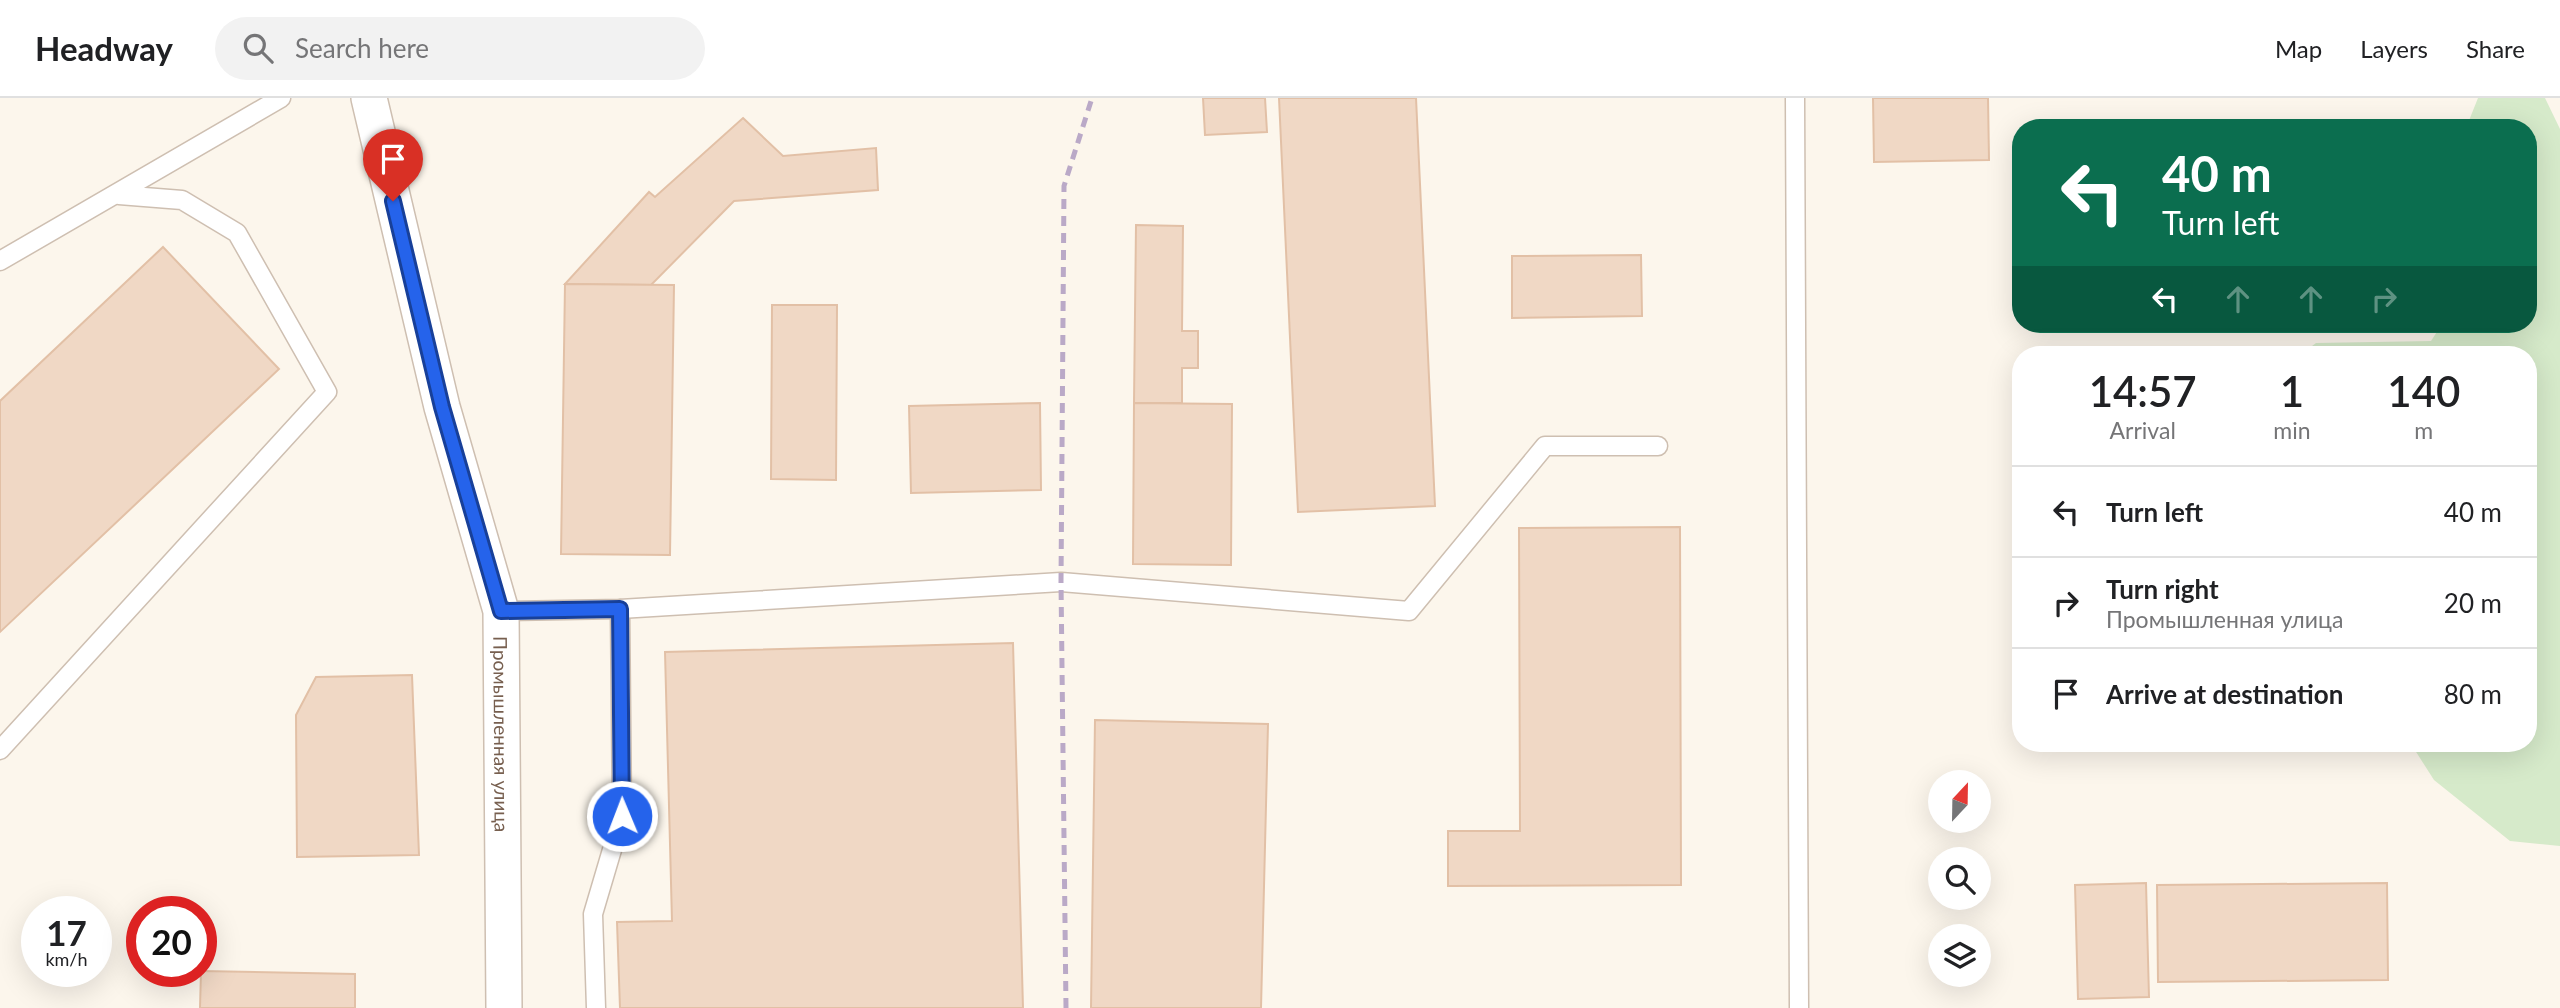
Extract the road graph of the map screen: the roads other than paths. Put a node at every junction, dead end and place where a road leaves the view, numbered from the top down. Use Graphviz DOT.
graph roads {
  1 [pos="281,98"];
  2 [pos="369,98"];
  3 [pos="1795,98"];
  4 [pos="119,195"];
  5 [pos="0,261"];
  6 [pos="1658,446"];
  7 [pos="620,609"];
  8 [pos="501,611"];
  9 [pos="0,750"];
  10 [pos="505,1008"];
  11 [pos="596,1008"];
  12 [pos="1800,1008"];
  1 -- 4 [label="lane"];
  2 -- 8 [label="street, Промышленная улица"];
  3 -- 12 [label="lane"];
  4 -- 5 [label="lane"];
  4 -- 9 [label="lane"];
  6 -- 7 [label="lane"];
  7 -- 8 [label="lane"];
  7 -- 11 [label="lane"];
  8 -- 10 [label="street, Промышленная улица"];
}
